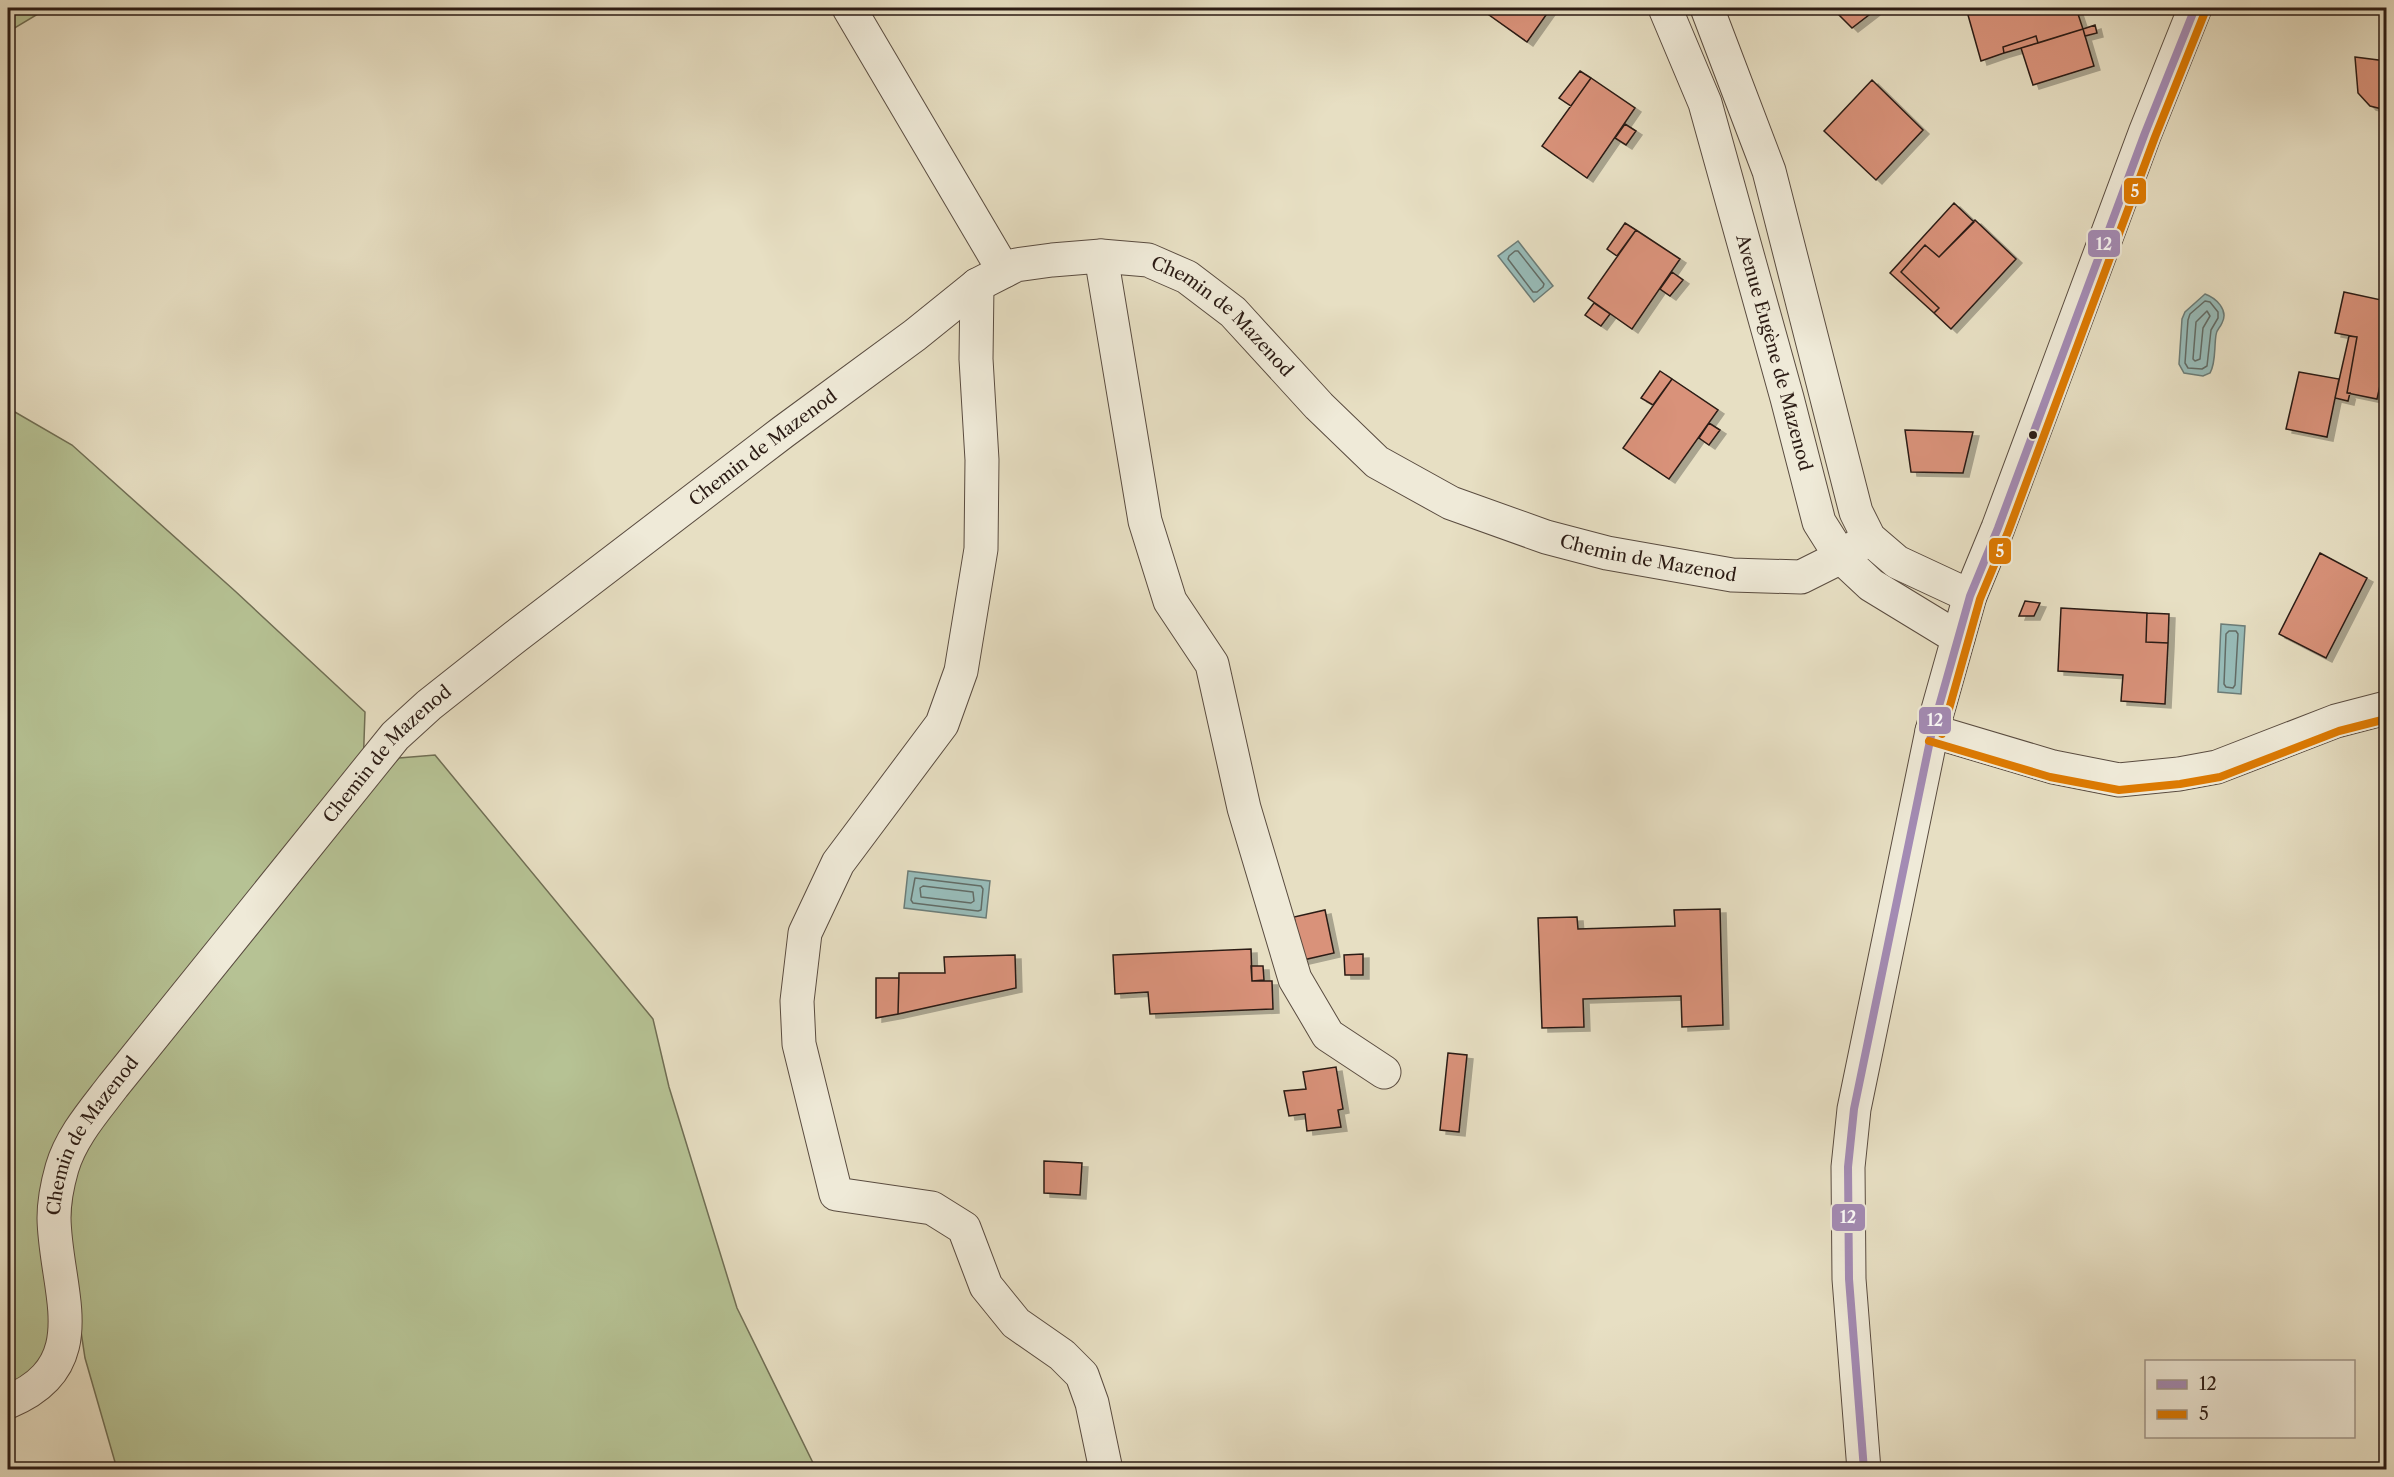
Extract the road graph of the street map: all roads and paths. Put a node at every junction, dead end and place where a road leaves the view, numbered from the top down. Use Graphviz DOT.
graph roads {
  1 [pos="849,8"];
  2 [pos="1665,8"];
  3 [pos="1707,8"];
  4 [pos="2195,8"];
  5 [pos="1101,256"];
  6 [pos="991,278"];
  7 [pos="1869,538"];
  8 [pos="1841,557"];
  9 [pos="1970,596"];
  10 [pos="1958,638"];
  11 [pos="2386,708"];
  12 [pos="1932,731"];
  13 [pos="1384,1072"];
  14 [pos="8,1402"];
  15 [pos="1107,1470"];
  16 [pos="1864,1470"];
  1 -- 6 [label="street"];
  2 -- 8 [label="street, Avenue Eugène de Mazenod"];
  3 -- 7 [label="street"];
  4 -- 9 [label="street"];
  5 -- 6 [label="street, Chemin de Mazenod"];
  5 -- 8 [label="street, Chemin de Mazenod"];
  5 -- 13 [label="street"];
  6 -- 14 [label="street, Chemin de Mazenod"];
  6 -- 15 [label="street"];
  7 -- 8 [label="street, Chemin de Mazenod"];
  7 -- 9 [label="street"];
  8 -- 10 [label="street, Avenue Eugène de Mazenod"];
  9 -- 10 [label="street"];
  10 -- 12 [label="street"];
  11 -- 12 [label="street"];
  12 -- 16 [label="street"];
}
